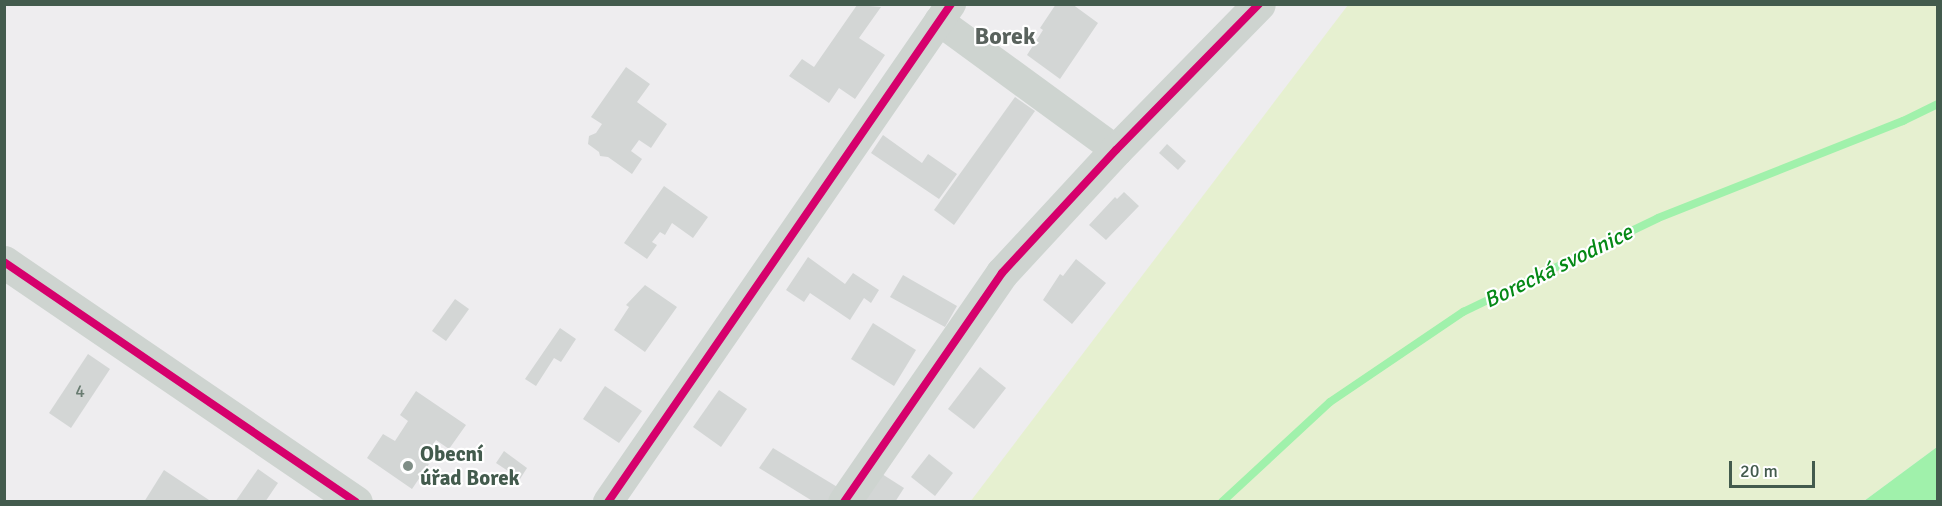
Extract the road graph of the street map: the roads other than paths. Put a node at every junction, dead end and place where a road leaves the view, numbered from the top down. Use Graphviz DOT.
graph roads {
  1 [pos="1259,4"];
  2 [pos="945,13"];
  3 [pos="1116,150"];
  4 [pos="4,262"];
  5 [pos="356,501"];
  6 [pos="608,501"];
  7 [pos="844,501"];
  1 -- 3 [label="street"];
  2 -- 3 [label="street"];
  2 -- 6 [label="street"];
  3 -- 7 [label="street"];
  4 -- 5 [label="street"];
}
